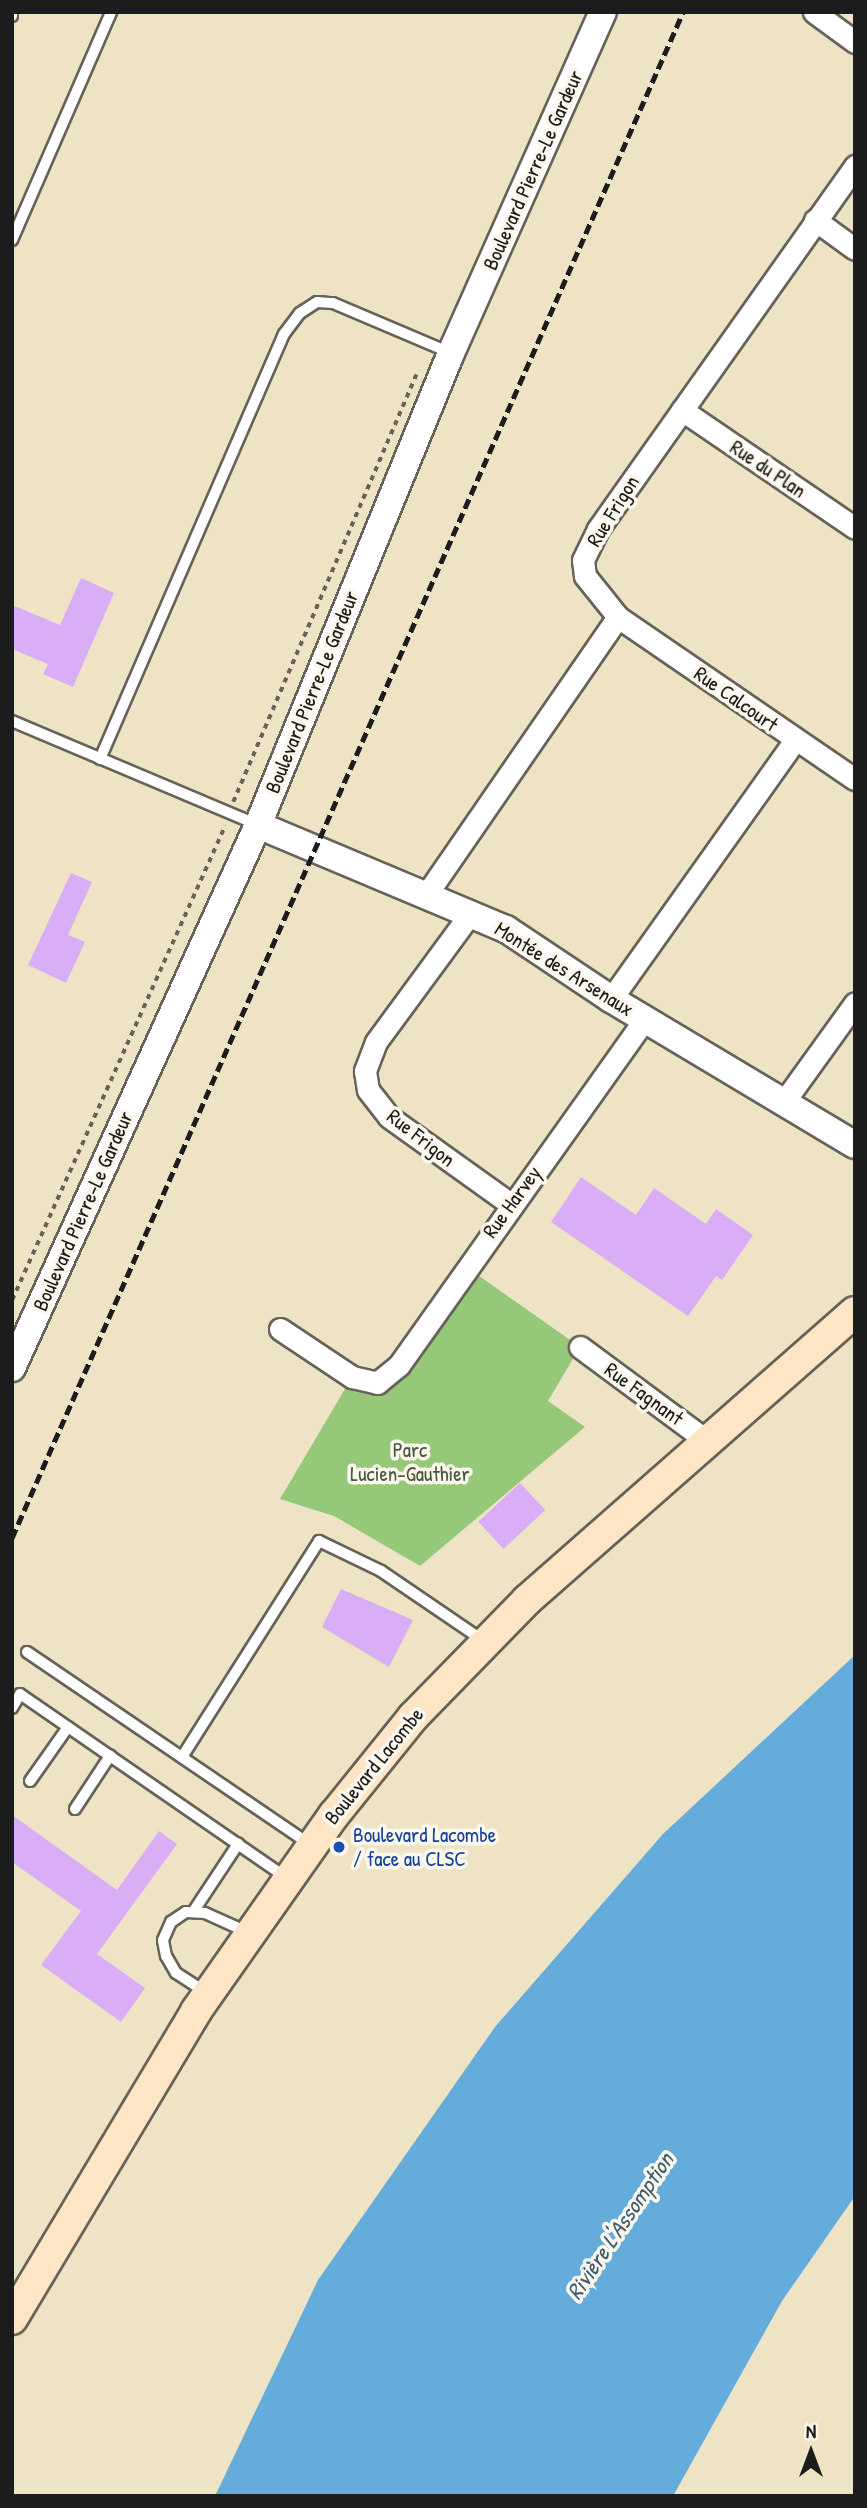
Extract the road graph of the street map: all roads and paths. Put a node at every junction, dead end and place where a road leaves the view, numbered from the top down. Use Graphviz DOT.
graph roads {
  1 [pos="111,12"];
  2 [pos="603,12"];
  3 [pos="814,12"];
  4 [pos="855,42"];
  5 [pos="855,166"];
  6 [pos="815,220"];
  7 [pos="12,240"];
  8 [pos="855,249"];
  9 [pos="440,348"];
  10 [pos="682,410"];
  11 [pos="855,528"];
  12 [pos="618,617"];
  13 [pos="12,720"];
  14 [pos="795,740"];
  15 [pos="100,759"];
  16 [pos="855,779"];
  17 [pos="230,814"];
  18 [pos="258,825"];
  19 [pos="426,895"];
  20 [pos="470,914"];
  21 [pos="611,999"];
  22 [pos="855,1003"];
  23 [pos="645,1019"];
  24 [pos="783,1103"];
  25 [pos="855,1145"];
  26 [pos="512,1205"];
  27 [pos="12,1300"];
  28 [pos="855,1312"];
  29 [pos="280,1329"];
  30 [pos="580,1347"];
  31 [pos="12,1368"];
  32 [pos="707,1441"];
  33 [pos="484,1641"];
  34 [pos="27,1652"];
  35 [pos="12,1708"];
  36 [pos="68,1727"];
  37 [pos="110,1756"];
  38 [pos="182,1757"];
  39 [pos="30,1782"];
  40 [pos="75,1809"];
  41 [pos="238,1844"];
  42 [pos="312,1845"];
  43 [pos="287,1878"];
  44 [pos="193,1912"];
  45 [pos="250,1933"];
  46 [pos="208,1994"];
  47 [pos="12,2319"];
  1 -- 7 [label="lane"];
  2 -- 9 [label="street, Boulevard Pierre-Le Gardeur"];
  3 -- 4 [label="street"];
  5 -- 6 [label="street, Rue Frigon"];
  6 -- 8 [label="street"];
  6 -- 10 [label="street, Rue Frigon"];
  9 -- 15 [label="lane"];
  9 -- 17 [label="path"];
  9 -- 18 [label="street, Boulevard Pierre-Le Gardeur"];
  10 -- 11 [label="street, Rue du Plan"];
  10 -- 12 [label="street, Rue Frigon"];
  12 -- 14 [label="street, Rue Calcourt"];
  12 -- 19 [label="street"];
  13 -- 15 [label="lane"];
  14 -- 16 [label="street, Rue Calcourt"];
  14 -- 21 [label="street"];
  15 -- 17 [label="lane"];
  17 -- 18 [label="lane"];
  17 -- 27 [label="path"];
  18 -- 19 [label="street, Montée des Arsenaux"];
  18 -- 31 [label="street, Boulevard Pierre-Le Gardeur"];
  19 -- 20 [label="street, Montée des Arsenaux"];
  20 -- 21 [label="street, Montée des Arsenaux"];
  20 -- 26 [label="street, Rue Frigon"];
  21 -- 23 [label="street, Montée des Arsenaux"];
  22 -- 24 [label="street"];
  23 -- 24 [label="street, Montée des Arsenaux"];
  23 -- 26 [label="street, Rue Harvey"];
  24 -- 25 [label="street, Montée des Arsenaux"];
  26 -- 29 [label="street, Rue Harvey"];
  28 -- 32 [label="main road, Boulevard Lacombe"];
  30 -- 32 [label="street, Rue Fagnant"];
  32 -- 33 [label="main road, Boulevard Lacombe"];
  33 -- 38 [label="lane"];
  33 -- 42 [label="main road, Boulevard Lacombe"];
  34 -- 38 [label="lane"];
  35 -- 36 [label="lane"];
  36 -- 37 [label="lane"];
  36 -- 39 [label="lane"];
  37 -- 40 [label="lane"];
  37 -- 41 [label="lane"];
  38 -- 42 [label="lane"];
  41 -- 43 [label="lane"];
  41 -- 44 [label="lane"];
  42 -- 43 [label="main road, Boulevard Lacombe"];
  43 -- 45 [label="main road, Boulevard Lacombe"];
  44 -- 45 [label="lane"];
  44 -- 46 [label="lane"];
  45 -- 46 [label="main road, Boulevard Lacombe"];
  46 -- 47 [label="main road, Boulevard Lacombe"];
}
